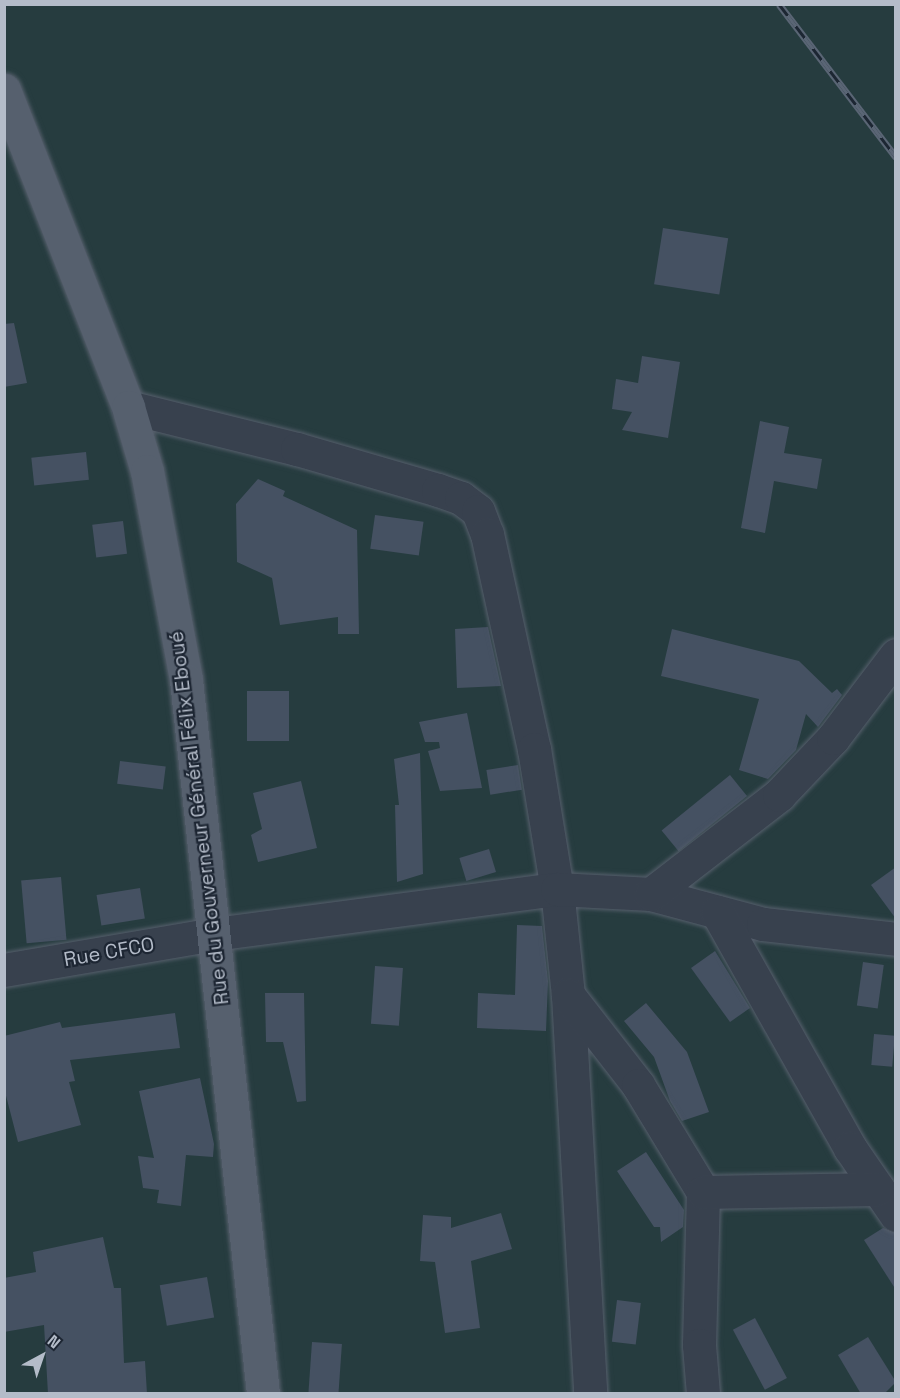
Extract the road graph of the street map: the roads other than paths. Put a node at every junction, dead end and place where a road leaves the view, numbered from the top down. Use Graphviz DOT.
graph roads {
  1 [pos="4,90"];
  2 [pos="128,406"];
  3 [pos="893,663"];
  4 [pos="557,889"];
  5 [pos="651,894"];
  6 [pos="717,912"];
  7 [pos="214,933"];
  8 [pos="896,939"];
  9 [pos="4,970"];
  10 [pos="568,995"];
  11 [pos="703,1192"];
  12 [pos="886,1202"];
  13 [pos="262,1394"];
  14 [pos="590,1394"];
  15 [pos="703,1394"];
  1 -- 2 [label="main road, Rue du Gouverneur Général Félix Eboué"];
  2 -- 4 [label="street"];
  2 -- 7 [label="main road, Rue du Gouverneur Général Félix Eboué"];
  3 -- 5 [label="street"];
  4 -- 5 [label="street, Rue CFCO"];
  4 -- 7 [label="street, Rue CFCO"];
  4 -- 10 [label="street"];
  5 -- 6 [label="street, Rue CFCO"];
  6 -- 8 [label="street, Rue CFCO"];
  6 -- 12 [label="street"];
  7 -- 9 [label="street, Rue CFCO"];
  7 -- 13 [label="main road, Rue du Gouverneur Général Félix Eboué"];
  10 -- 11 [label="street"];
  10 -- 14 [label="street"];
  11 -- 12 [label="street"];
  11 -- 15 [label="street"];
}
